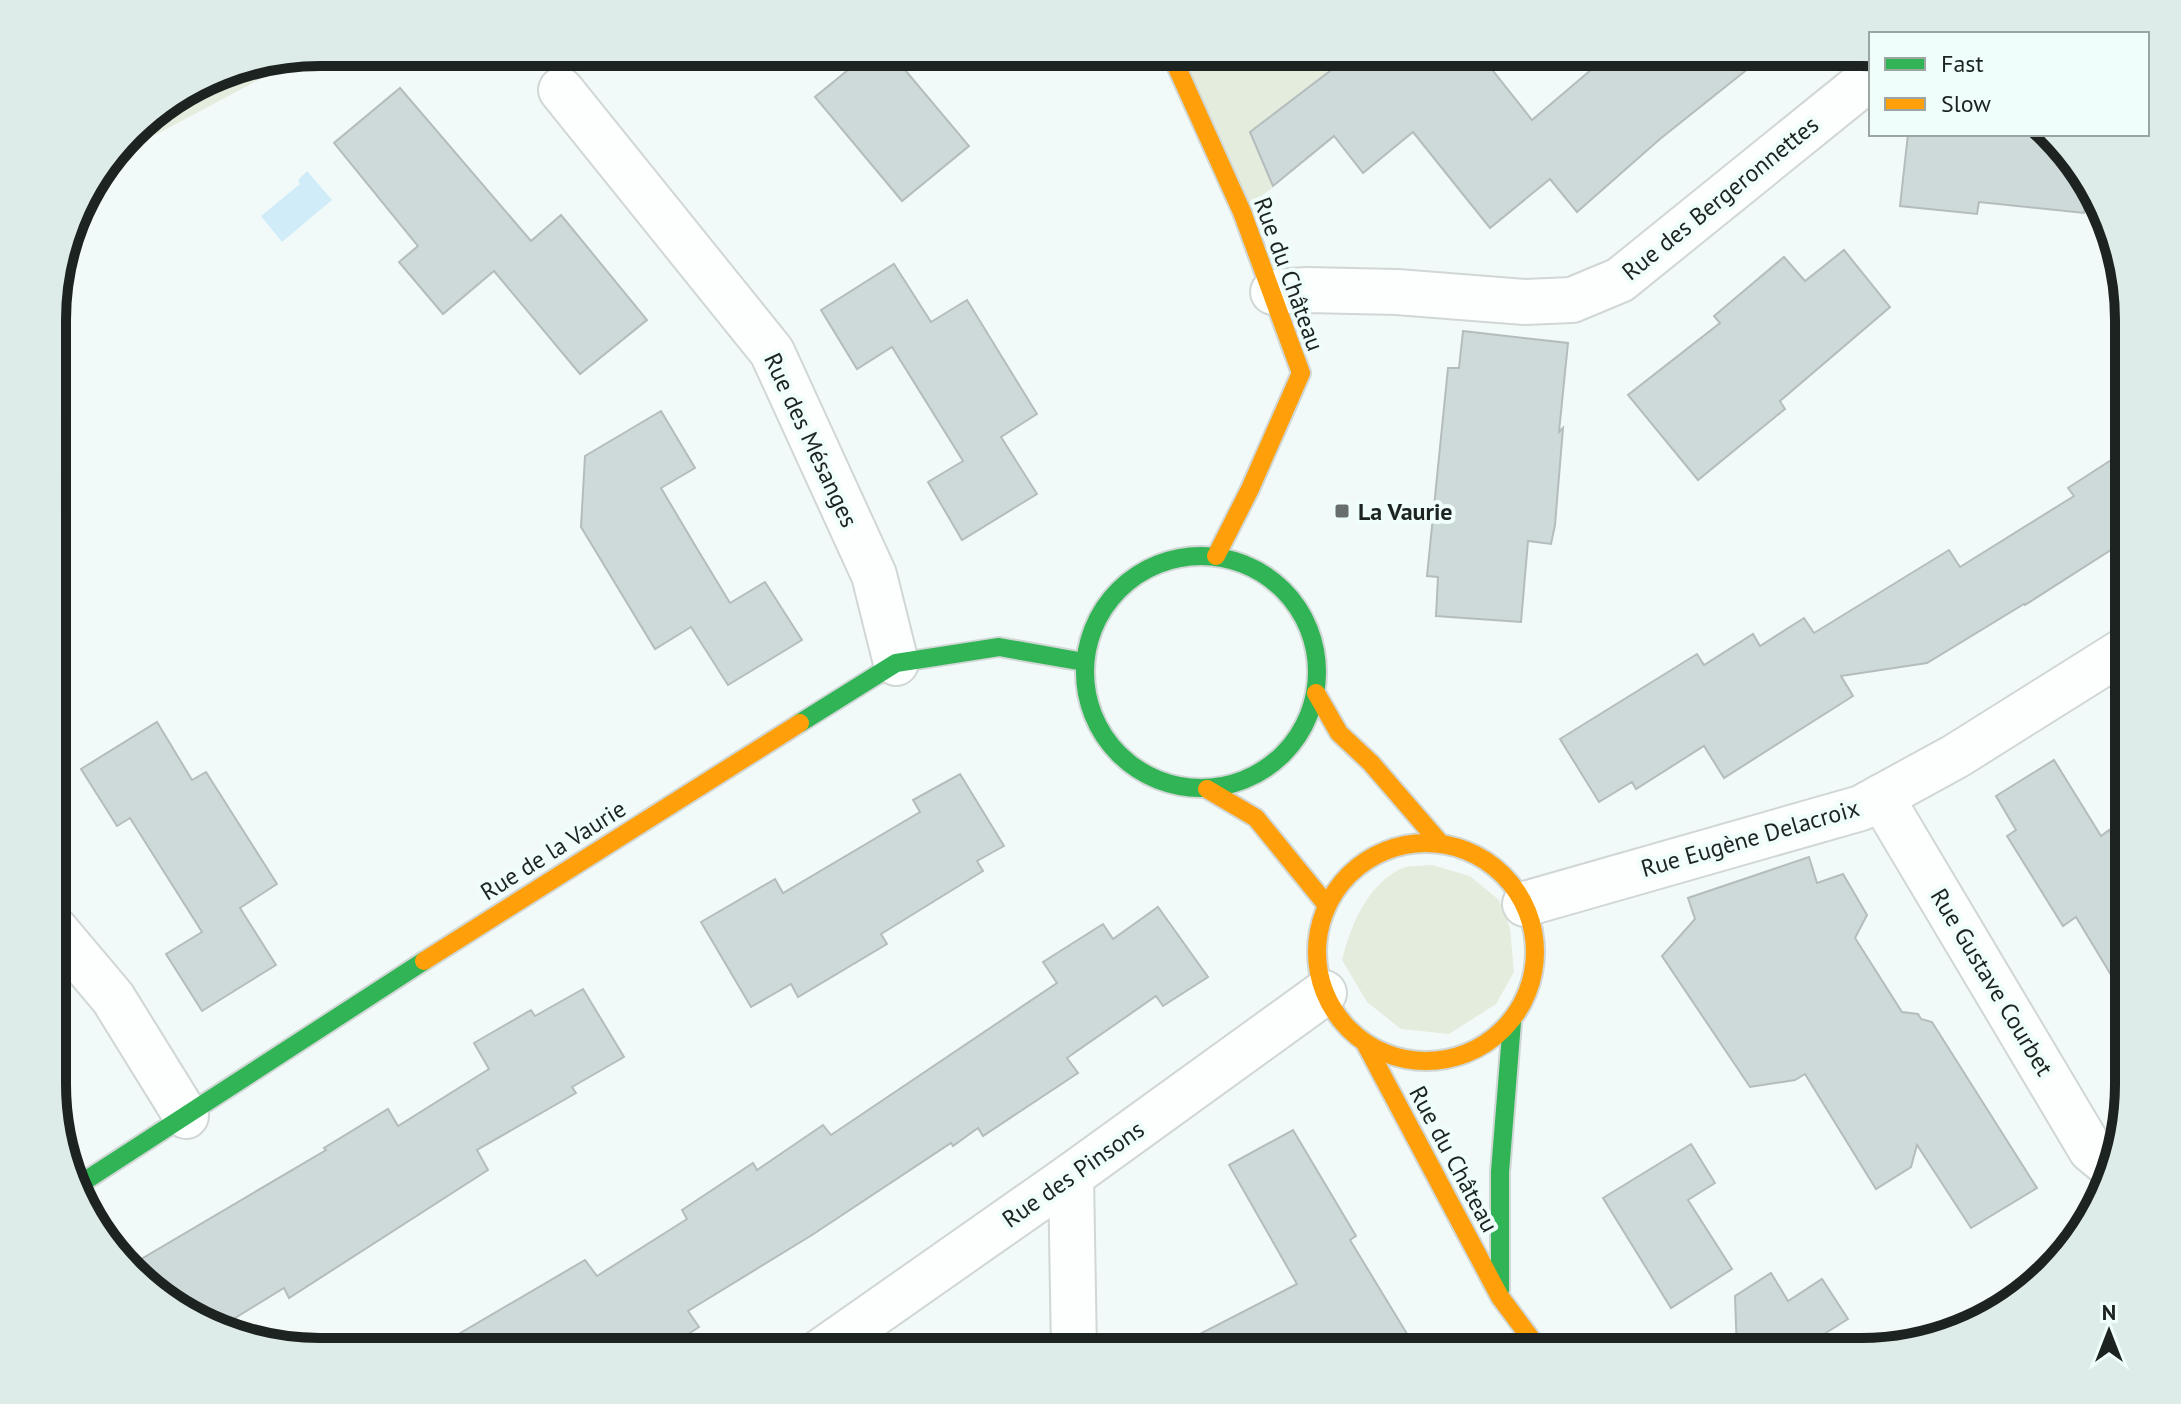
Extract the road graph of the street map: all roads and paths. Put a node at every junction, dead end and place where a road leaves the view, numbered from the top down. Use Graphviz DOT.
graph roads {
  1 [pos="1176,66"];
  2 [pos="1869,79"];
  3 [pos="561,90"];
  4 [pos="1273,292"];
  5 [pos="1216,556"];
  6 [pos="2114,657"];
  7 [pos="1084,662"];
  8 [pos="896,663"];
  9 [pos="1316,693"];
  10 [pos="1207,789"];
  11 [pos="1881,797"];
  12 [pos="1440,843"];
  13 [pos="1326,904"];
  14 [pos="1525,904"];
  15 [pos="66,942"];
  16 [pos="1324,993"];
  17 [pos="1512,1022"];
  18 [pos="1365,1043"];
  19 [pos="186,1116"];
  20 [pos="2103,1159"];
  21 [pos="1071,1176"];
  22 [pos="86,1180"];
  23 [pos="1500,1297"];
  24 [pos="1530,1337"];
  25 [pos="840,1338"];
  26 [pos="1074,1338"];
  1 -- 4 [label="street, Rue du Château"];
  2 -- 4 [label="street, Rue des Bergeronnettes"];
  3 -- 8 [label="street, Rue des Mésanges"];
  4 -- 5 [label="street, Rue du Château"];
  5 -- 7 [label="street"];
  5 -- 9 [label="street"];
  6 -- 11 [label="street, Rue Eugène Delacroix"];
  7 -- 8 [label="street, Rue de la Vaurie"];
  7 -- 10 [label="street"];
  8 -- 19 [label="street, Rue de la Vaurie"];
  9 -- 10 [label="street"];
  9 -- 12 [label="street"];
  10 -- 13 [label="street"];
  11 -- 14 [label="street, Rue Eugène Delacroix"];
  11 -- 20 [label="street, Rue Gustave Courbet"];
  12 -- 13 [label="street"];
  12 -- 14 [label="street"];
  13 -- 16 [label="street"];
  14 -- 17 [label="street"];
  15 -- 19 [label="street"];
  16 -- 18 [label="street"];
  16 -- 21 [label="street, Rue des Pinsons"];
  17 -- 18 [label="street"];
  17 -- 23 [label="street, Rue du Château"];
  18 -- 23 [label="street, Rue du Château"];
  19 -- 22 [label="street, Rue de la Vaurie"];
  21 -- 25 [label="street, Rue des Pinsons"];
  21 -- 26 [label="street"];
  23 -- 24 [label="street, Rue du Château"];
}
